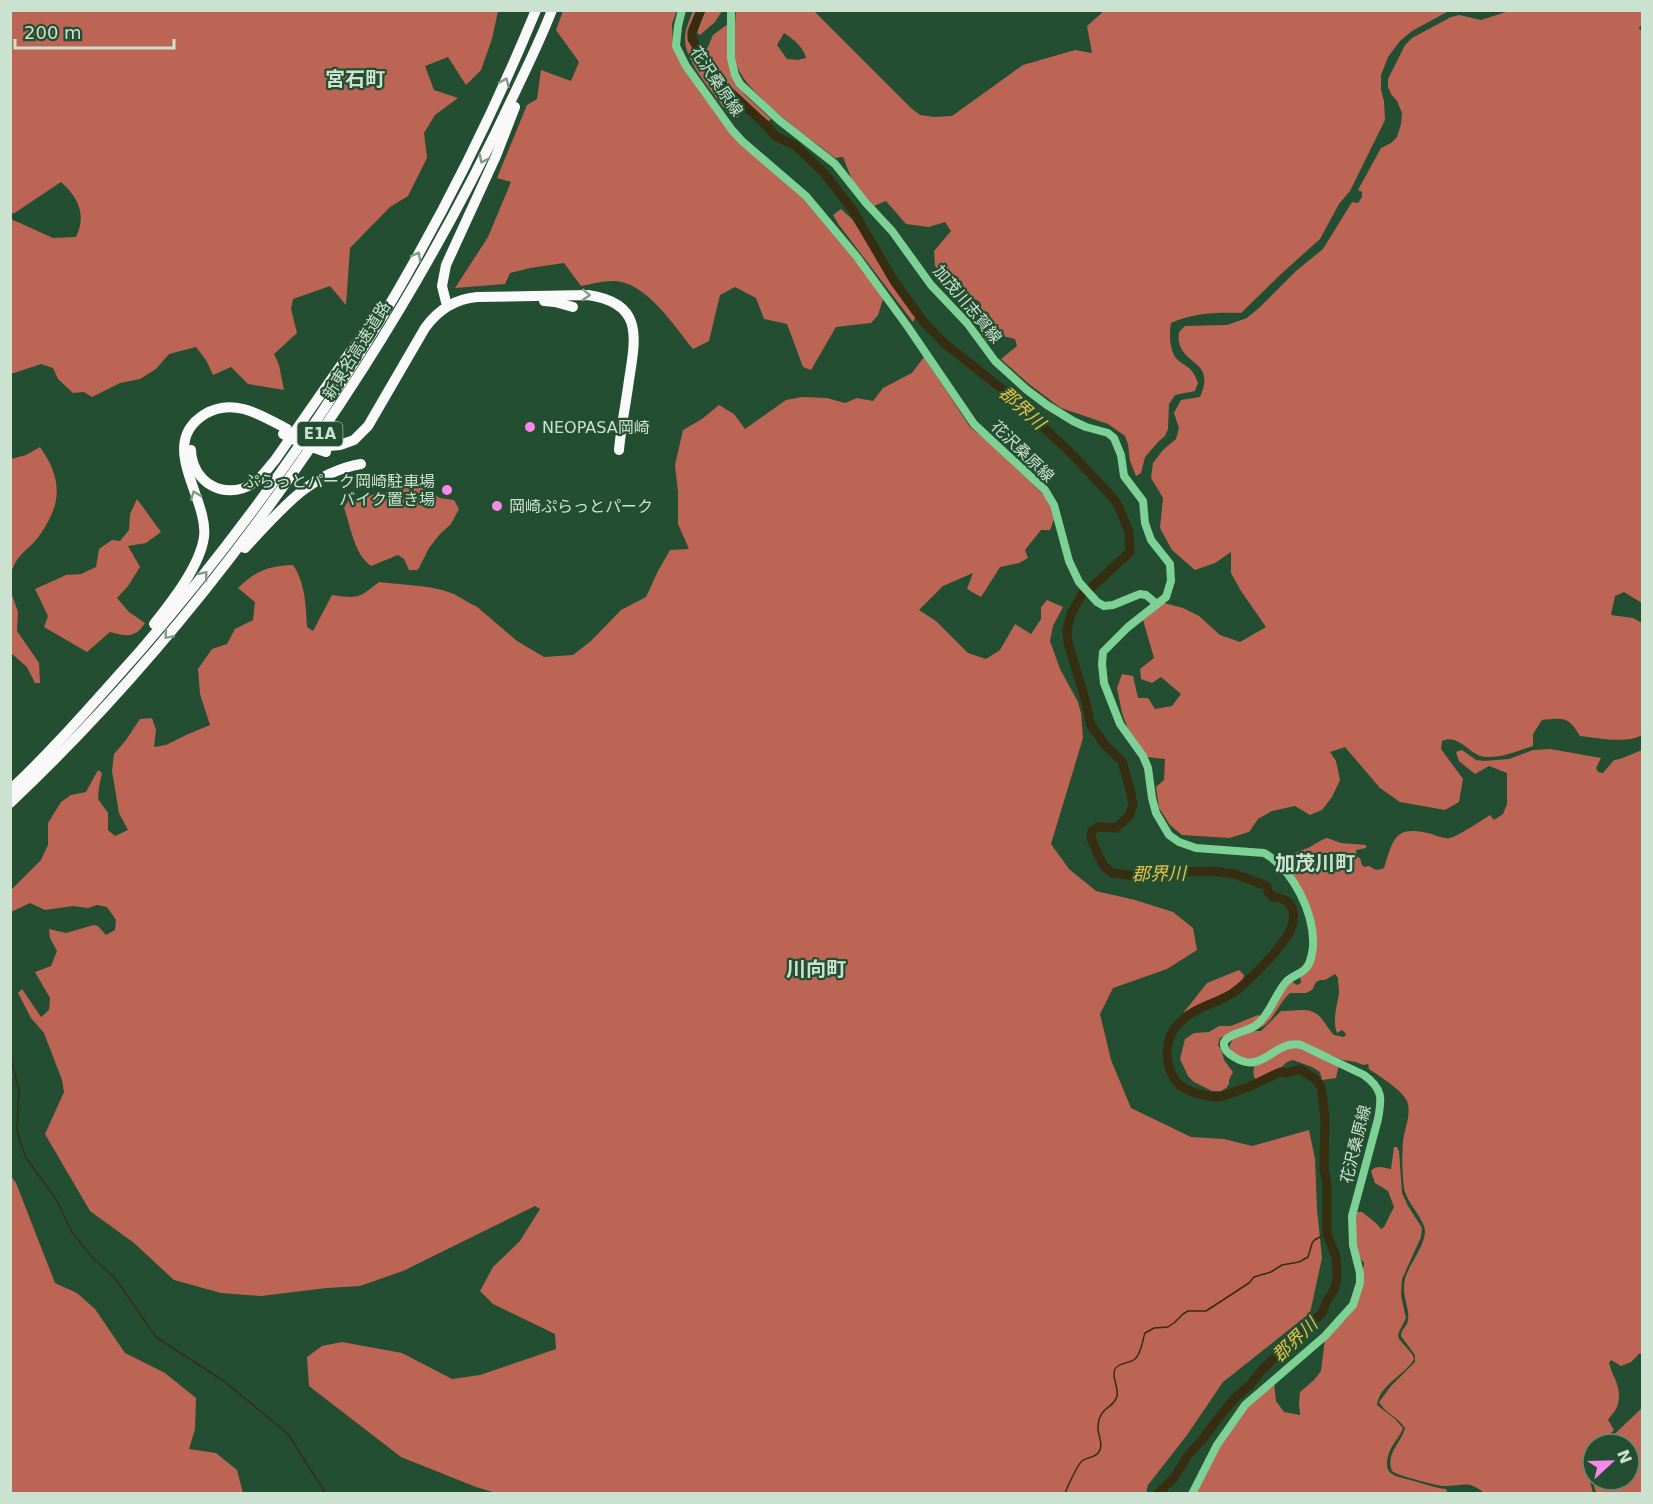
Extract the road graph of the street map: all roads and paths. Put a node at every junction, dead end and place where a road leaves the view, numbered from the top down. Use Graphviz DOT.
graph roads {
  1 [pos="536,10"];
  2 [pos="682,10"];
  3 [pos="731,10"];
  4 [pos="550,15"];
  5 [pos="405,279"];
  6 [pos="446,302"];
  7 [pos="573,307"];
  8 [pos="285,431"];
  9 [pos="327,449"];
  10 [pos="619,450"];
  11 [pos="361,464"];
  12 [pos="1157,604"];
  13 [pos="193,606"];
  14 [pos="63,736"];
  15 [pos="10,790"];
  16 [pos="10,803"];
  17 [pos="1192,1494"];
  5 -- 1 [label="highway, 新東名高速道路 / E1A, one-way"];
  2 -- 12 [label="main road, 花沢桑原線"];
  3 -- 12 [label="main road, 加茂川志賀線"];
  4 -- 6 [label="highway"];
  4 -- 13 [label="highway, 新東名高速道路 / E1A, one-way"];
  5 -- 8 [label="highway"];
  14 -- 5 [label="highway, 新東名高速道路 / E1A, one-way"];
  7 -- 9 [label="highway"];
  8 -- 9 [label="highway, bridge"];
  14 -- 8 [label="highway, one-way"];
  9 -- 10 [label="highway, one-way"];
  11 -- 13 [label="highway"];
  12 -- 17 [label="main road, 花沢桑原線"];
  13 -- 16 [label="highway, 新東名高速道路 / E1A, one-way"];
  14 -- 15 [label="highway, 新東名高速道路 / E1A"];
}
